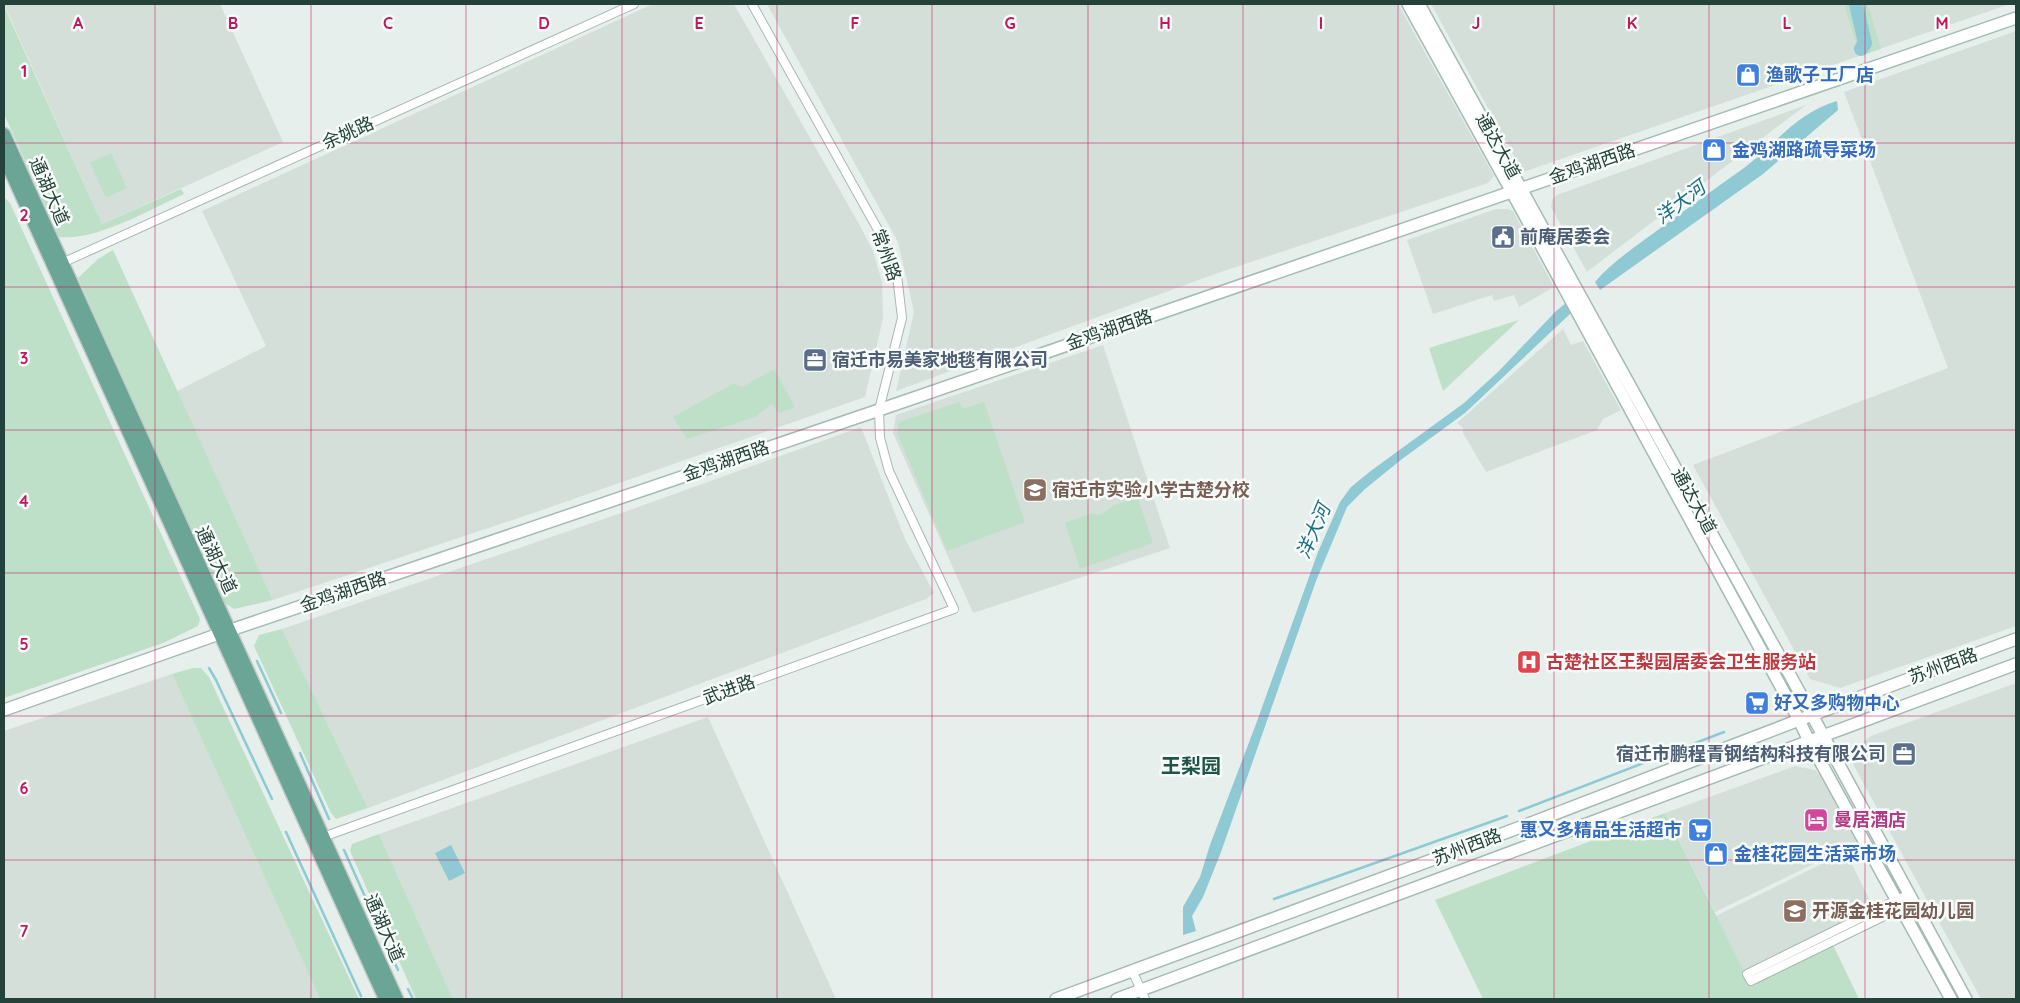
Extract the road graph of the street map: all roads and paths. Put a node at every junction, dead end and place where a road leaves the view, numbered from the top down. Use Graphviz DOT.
graph roads {
  1 [pos="634,4"];
  2 [pos="752,4"];
  3 [pos="1408,4"];
  4 [pos="1419,4"];
  5 [pos="2016,18"];
  6 [pos="4,134"];
  7 [pos="4,157"];
  8 [pos="1517,190"];
  9 [pos="62,263"];
  10 [pos="879,410"];
  11 [pos="954,608"];
  12 [pos="224,632"];
  13 [pos="2016,638"];
  14 [pos="2016,664"];
  15 [pos="4,710"];
  16 [pos="1812,715"];
  17 [pos="1799,720"];
  18 [pos="1823,736"];
  19 [pos="1809,741"];
  20 [pos="323,837"];
  21 [pos="1911,898"];
  22 [pos="1899,904"];
  23 [pos="1808,949"];
  24 [pos="1174,955"];
  25 [pos="1132,970"];
  26 [pos="1181,975"];
  27 [pos="1086,988"];
  28 [pos="1143,995"];
  29 [pos="385,999"];
  30 [pos="397,999"];
  31 [pos="1056,999"];
  32 [pos="1090,999"];
  33 [pos="1117,999"];
  34 [pos="1951,999"];
  35 [pos="1966,999"];
  1 -- 9 [label="street, 余姚路"];
  2 -- 10 [label="street, 常州路"];
  3 -- 8 [label="main road, 通达大道"];
  4 -- 8 [label="main road, 通达大道"];
  5 -- 8 [label="main road, 金鸡湖西路"];
  6 -- 9 [label="main road, 通湖大道"];
  7 -- 12 [label="main road, 通湖大道"];
  8 -- 10 [label="main road, 金鸡湖西路"];
  8 -- 16 [label="main road, 通达大道"];
  8 -- 17 [label="main road, 通达大道"];
  9 -- 12 [label="main road, 通湖大道"];
  10 -- 11 [label="street, 常州路"];
  10 -- 12 [label="main road, 金鸡湖西路"];
  11 -- 20 [label="street, 武进路"];
  12 -- 15 [label="main road, 金鸡湖西路"];
  12 -- 20 [label="main road, 通湖大道"];
  12 -- 29 [label="main road, 通湖大道"];
  13 -- 16 [label="main road, 苏州西路"];
  14 -- 18 [label="main road, 苏州西路"];
  16 -- 17 [label="main road, 苏州西路"];
  16 -- 18 [label="main road, 通达大道"];
  17 -- 19 [label="main road, 通达大道"];
  17 -- 24 [label="main road, 苏州西路"];
  18 -- 19 [label="main road, 苏州西路"];
  18 -- 21 [label="main road, 通达大道"];
  19 -- 22 [label="main road, 通达大道"];
  19 -- 26 [label="main road, 苏州西路"];
  20 -- 30 [label="main road, 通湖大道"];
  21 -- 22 [label="street"];
  21 -- 35 [label="main road, 通达大道"];
  22 -- 23 [label="street"];
  22 -- 34 [label="main road, 通达大道"];
  23 -- 23 [label="street"];
  24 -- 25 [label="main road, 苏州西路"];
  24 -- 26 [label="main road"];
  25 -- 27 [label="main road, 苏州西路"];
  25 -- 28 [label="street"];
  26 -- 28 [label="main road, 苏州西路"];
  27 -- 31 [label="main road, 苏州西路"];
  27 -- 32 [label="main road"];
  28 -- 33 [label="main road, 苏州西路"];
}
